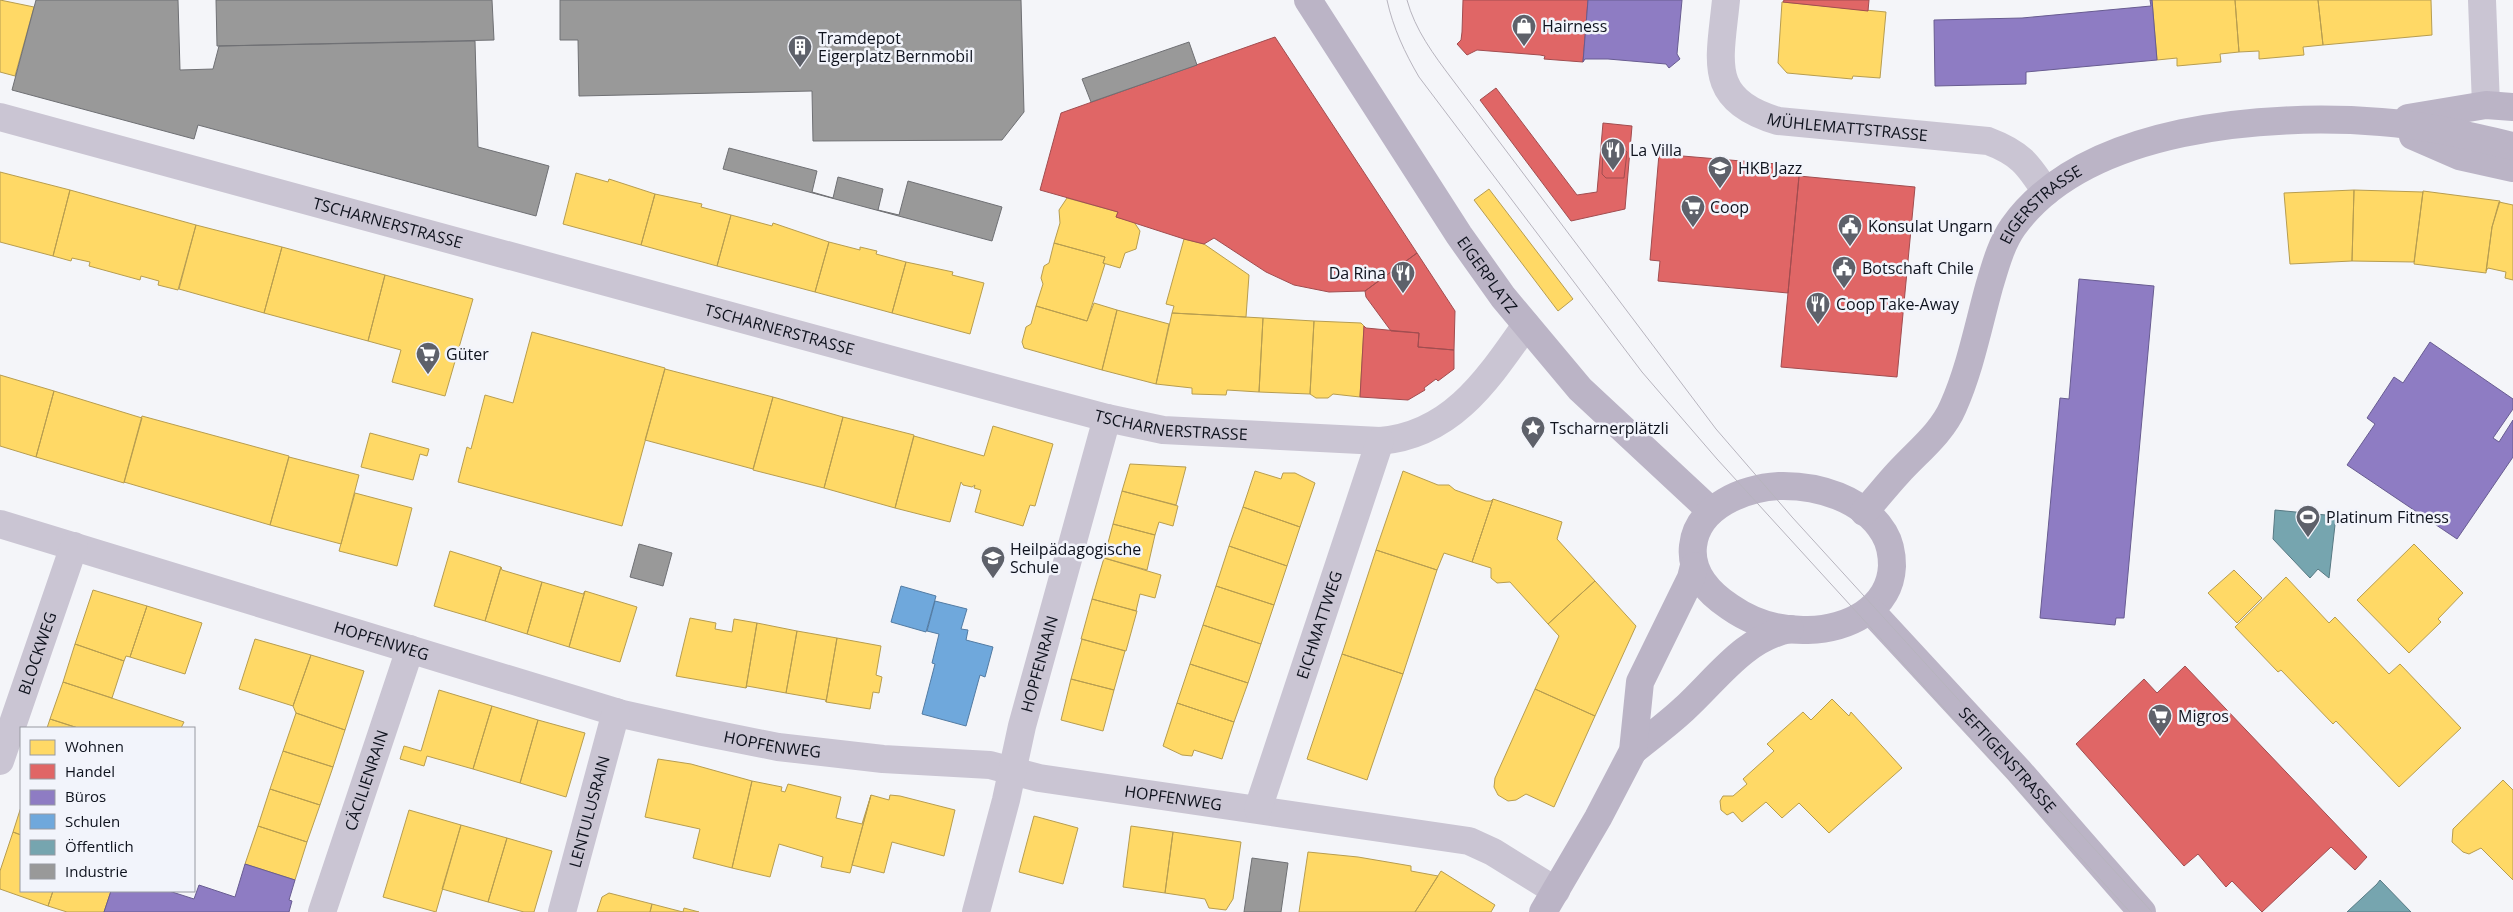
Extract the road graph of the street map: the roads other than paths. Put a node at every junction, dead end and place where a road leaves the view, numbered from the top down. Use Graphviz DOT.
graph roads {
  1 [pos="1308,0"];
  2 [pos="1726,0"];
  3 [pos="2482,0"];
  4 [pos="2486,105"];
  5 [pos="2513,107"];
  6 [pos="0,118"];
  7 [pos="2382,122"];
  8 [pos="2513,146"];
  9 [pos="2513,168"];
  10 [pos="2046,192"];
  11 [pos="1526,326"];
  12 [pos="1107,418"];
  13 [pos="1380,441"];
  14 [pos="1711,511"];
  15 [pos="1864,512"];
  16 [pos="0,524"];
  17 [pos="74,546"];
  18 [pos="1694,566"];
  19 [pos="1870,610"];
  20 [pos="1790,629"];
  21 [pos="410,649"];
  22 [pos="616,712"];
  23 [pos="1634,751"];
  24 [pos="0,761"];
  25 [pos="1012,770"];
  26 [pos="1258,809"];
  27 [pos="1549,902"];
  28 [pos="322,912"];
  29 [pos="562,912"];
  30 [pos="976,912"];
  31 [pos="2142,912"];
  1 -- 11 [label="main road, EIGERPLATZ"];
  2 -- 10 [label="street, MÜHLEMATTSTRASSE"];
  3 -- 4 [label="street"];
  4 -- 5 [label="main road, EIGERSTRASSE"];
  4 -- 7 [label="main road, EIGERSTRASSE"];
  6 -- 12 [label="street, TSCHARNERSTRASSE"];
  7 -- 8 [label="main road, EIGERSTRASSE"];
  7 -- 9 [label="main road, EIGERSTRASSE"];
  7 -- 10 [label="main road, EIGERSTRASSE"];
  10 -- 15 [label="main road, EIGERSTRASSE"];
  11 -- 13 [label="street, TSCHARNERSTRASSE"];
  11 -- 14 [label="main road, EIGERPLATZ"];
  12 -- 13 [label="street, TSCHARNERSTRASSE"];
  12 -- 25 [label="street, HOPFENRAIN"];
  13 -- 26 [label="street, EICHMATTWEG"];
  14 -- 15 [label="main road"];
  14 -- 18 [label="main road"];
  15 -- 19 [label="main road"];
  16 -- 17 [label="street, HOPFENWEG"];
  17 -- 21 [label="street, HOPFENWEG"];
  17 -- 24 [label="street, BLOCKWEG"];
  18 -- 20 [label="main road"];
  18 -- 23 [label="main road"];
  19 -- 20 [label="main road"];
  19 -- 31 [label="main road, SEFTIGENSTRASSE"];
  20 -- 23 [label="main road"];
  21 -- 22 [label="street, HOPFENWEG"];
  21 -- 28 [label="street, CÄCILIENRAIN"];
  22 -- 25 [label="street, HOPFENWEG"];
  22 -- 29 [label="street, LENTULUSRAIN"];
  23 -- 27 [label="main road"];
  25 -- 26 [label="street, HOPFENWEG"];
  25 -- 30 [label="street, HOPFENRAIN"];
  26 -- 27 [label="street, HOPFENWEG"];
}
